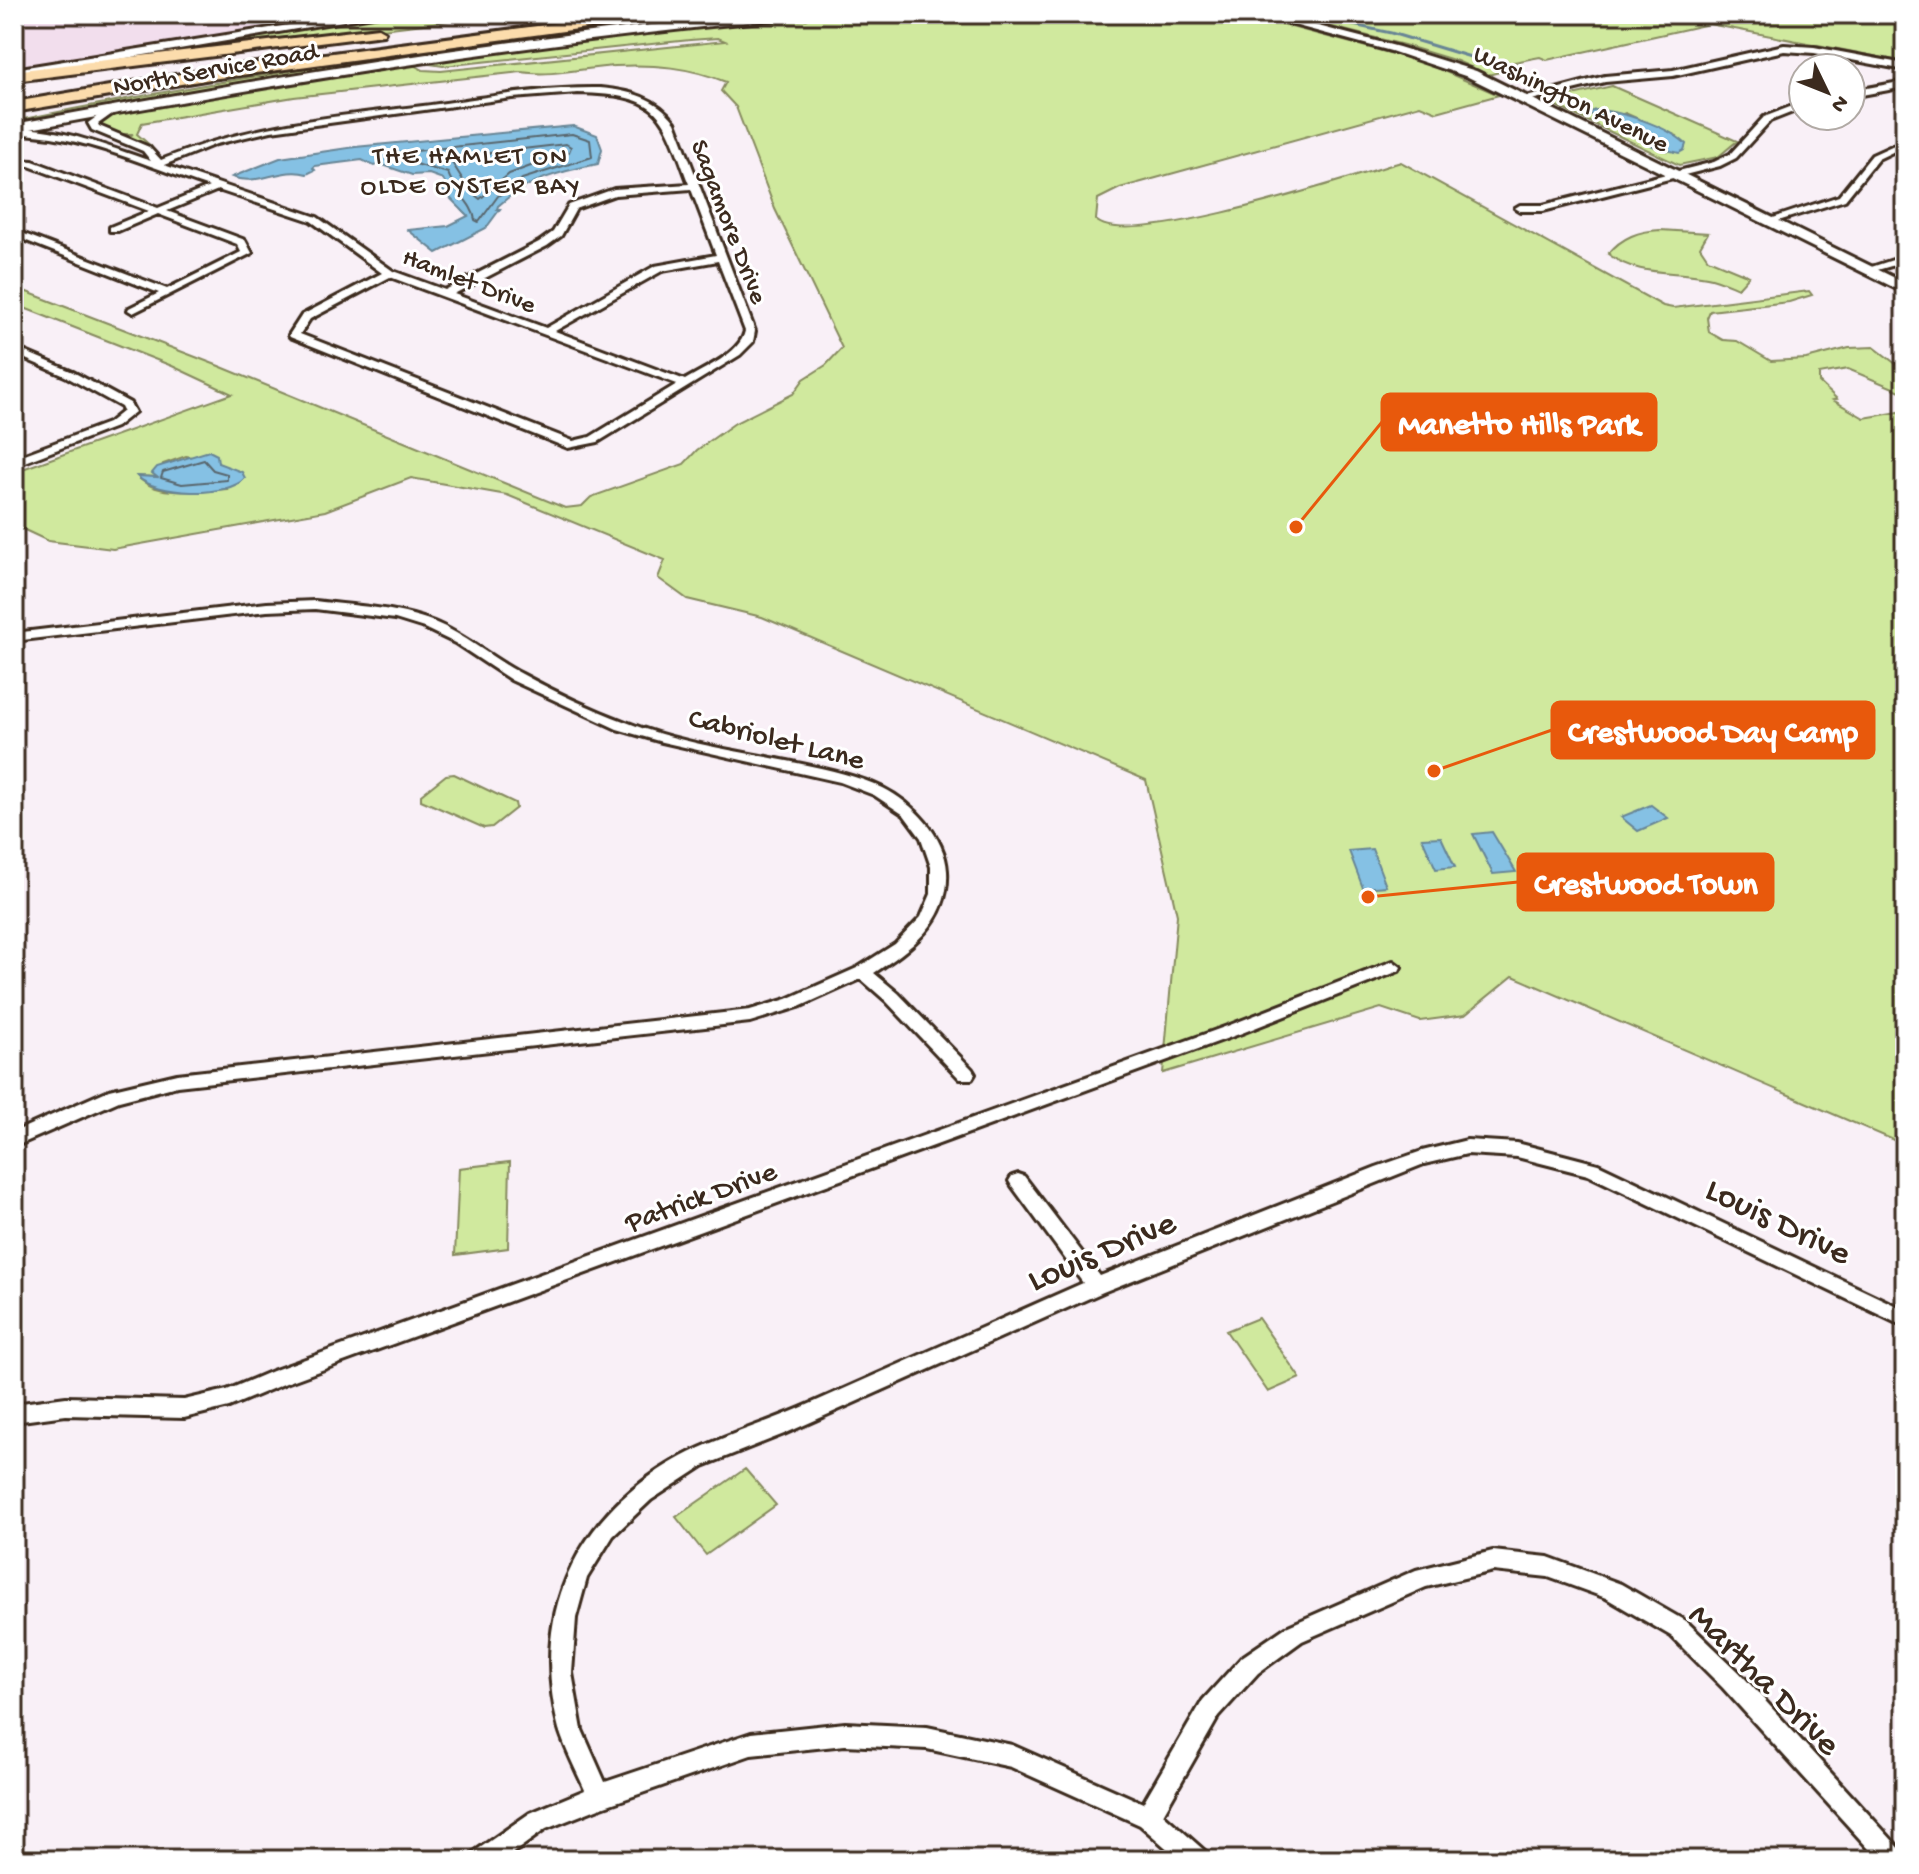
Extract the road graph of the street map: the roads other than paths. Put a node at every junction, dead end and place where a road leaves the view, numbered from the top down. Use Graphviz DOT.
graph roads {
  1 [pos="379,14"];
  2 [pos="549,14"];
  3 [pos="660,14"];
  4 [pos="806,14"];
  5 [pos="1259,14"];
  6 [pos="542,15"];
  7 [pos="513,18"];
  8 [pos="399,29"];
  9 [pos="1905,67"];
  10 [pos="211,74"];
  11 [pos="14,75"];
  12 [pos="1905,84"];
  13 [pos="14,91"];
  14 [pos="1867,91"];
  15 [pos="1523,99"];
  16 [pos="130,106"];
  17 [pos="14,107"];
  18 [pos="1787,111"];
  19 [pos="14,116"];
  20 [pos="14,129"];
  21 [pos="100,131"];
  22 [pos="78,139"];
  23 [pos="1905,143"];
  24 [pos="14,163"];
  25 [pos="159,164"];
  26 [pos="1678,175"];
  27 [pos="219,186"];
  28 [pos="694,186"];
  29 [pos="1520,208"];
  30 [pos="158,211"];
  31 [pos="1769,221"];
  32 [pos="114,229"];
  33 [pos="14,233"];
  34 [pos="722,257"];
  35 [pos="1905,259"];
  36 [pos="1867,270"];
  37 [pos="389,273"];
  38 [pos="1905,289"];
  39 [pos="168,293"];
  40 [pos="446,294"];
  41 [pos="133,310"];
  42 [pos="546,332"];
  43 [pos="14,350"];
  44 [pos="686,384"];
  45 [pos="14,462"];
  46 [pos="14,637"];
  47 [pos="1393,967"];
  48 [pos="863,972"];
  49 [pos="966,1074"];
  50 [pos="14,1140"];
  51 [pos="1018,1181"];
  52 [pos="1096,1286"];
  53 [pos="1905,1319"];
  54 [pos="14,1413"];
  55 [pos="599,1796"];
  56 [pos="1148,1817"];
  57 [pos="482,1860"];
  58 [pos="1198,1860"];
  59 [pos="1895,1860"];
  1 -- 11 [label="main road"];
  2 -- 6 [label="highway"];
  3 -- 10 [label="highway"];
  4 -- 16 [label="main road, North Service Road"];
  5 -- 15 [label="main road, Washington Avenue"];
  6 -- 7 [label="highway"];
  6 -- 13 [label="highway"];
  8 -- 11 [label="highway"];
  9 -- 15 [label="street"];
  10 -- 17 [label="highway"];
  10 -- 19 [label="highway"];
  12 -- 14 [label="street"];
  15 -- 26 [label="main road, Washington Avenue"];
  16 -- 20 [label="main road, North Service Road"];
  16 -- 21 [label="street"];
  18 -- 26 [label="street"];
  20 -- 22 [label="street, Hamlet Drive"];
  21 -- 22 [label="street"];
  21 -- 25 [label="street, Hamlet Drive"];
  22 -- 25 [label="street, Hamlet Drive"];
  23 -- 31 [label="street"];
  24 -- 30 [label="street"];
  25 -- 27 [label="street, Hamlet Drive"];
  25 -- 28 [label="street, Sagamore Drive"];
  26 -- 29 [label="street, Washington Avenue"];
  26 -- 31 [label="main road, Washington Avenue"];
  27 -- 30 [label="street"];
  27 -- 37 [label="street, Hamlet Drive"];
  28 -- 34 [label="street, Sagamore Drive"];
  28 -- 40 [label="street"];
  30 -- 32 [label="street"];
  30 -- 39 [label="street"];
  31 -- 36 [label="main road, Washington Avenue"];
  33 -- 39 [label="street"];
  34 -- 42 [label="street"];
  34 -- 44 [label="street, Sagamore Drive"];
  35 -- 36 [label="street"];
  36 -- 38 [label="main road, Washington Avenue"];
  37 -- 40 [label="street, Hamlet Drive"];
  37 -- 44 [label="street, Sagamore Drive"];
  39 -- 41 [label="street"];
  40 -- 42 [label="street, Hamlet Drive"];
  42 -- 44 [label="street, Hamlet Drive"];
  43 -- 45 [label="street"];
  46 -- 48 [label="street, Cabriolet Lane"];
  47 -- 54 [label="street, Patrick Drive"];
  48 -- 49 [label="street"];
  48 -- 50 [label="street, Cabriolet Lane"];
  51 -- 52 [label="street"];
  52 -- 53 [label="street, Louis Drive"];
  52 -- 55 [label="street, Louis Drive"];
  55 -- 56 [label="street"];
  55 -- 57 [label="street"];
  56 -- 58 [label="street"];
  56 -- 59 [label="street, Martha Drive"];
}
